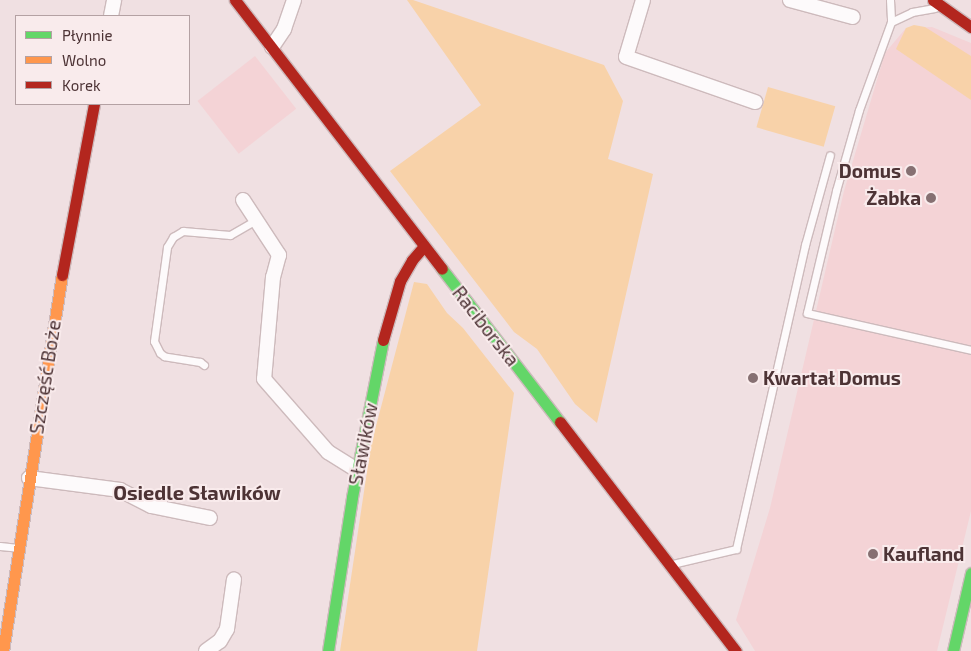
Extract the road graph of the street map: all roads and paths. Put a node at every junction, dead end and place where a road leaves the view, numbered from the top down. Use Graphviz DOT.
graph roads {
  1 [pos="114,0"];
  2 [pos="235,0"];
  3 [pos="294,0"];
  4 [pos="643,0"];
  5 [pos="790,0"];
  6 [pos="890,0"];
  7 [pos="933,0"];
  8 [pos="944,8"];
  9 [pos="111,15"];
  10 [pos="853,17"];
  11 [pos="890,22"];
  12 [pos="971,26"];
  13 [pos="272,47"];
  14 [pos="755,102"];
  15 [pos="94,105"];
  16 [pos="830,155"];
  17 [pos="244,200"];
  18 [pos="256,220"];
  19 [pos="424,246"];
  20 [pos="971,350"];
  21 [pos="204,365"];
  22 [pos="357,470"];
  23 [pos="28,478"];
  24 [pos="210,518"];
  25 [pos="0,546"];
  26 [pos="18,548"];
  27 [pos="669,565"];
  28 [pos="971,573"];
  29 [pos="234,579"];
  30 [pos="3,651"];
  31 [pos="206,651"];
  32 [pos="328,651"];
  33 [pos="736,651"];
  34 [pos="953,651"];
  1 -- 9 [label="street"];
  2 -- 13 [label="street, Raciborska"];
  3 -- 13 [label="street"];
  4 -- 14 [label="street"];
  5 -- 10 [label="street"];
  6 -- 11 [label="lane"];
  7 -- 8 [label="street"];
  8 -- 11 [label="lane"];
  8 -- 12 [label="street"];
  11 -- 20 [label="lane"];
  13 -- 19 [label="street, Raciborska"];
  15 -- 23 [label="street, Szczęść Boże"];
  16 -- 27 [label="lane"];
  17 -- 18 [label="street"];
  18 -- 21 [label="lane"];
  18 -- 22 [label="street"];
  19 -- 22 [label="street, Sławików"];
  19 -- 27 [label="street, Raciborska"];
  22 -- 32 [label="street, Sławików"];
  23 -- 24 [label="street"];
  23 -- 26 [label="street, Szczęść Boże"];
  25 -- 26 [label="lane"];
  26 -- 30 [label="street, Szczęść Boże"];
  27 -- 33 [label="street, Raciborska"];
  28 -- 34 [label="street"];
  29 -- 31 [label="street"];
}
